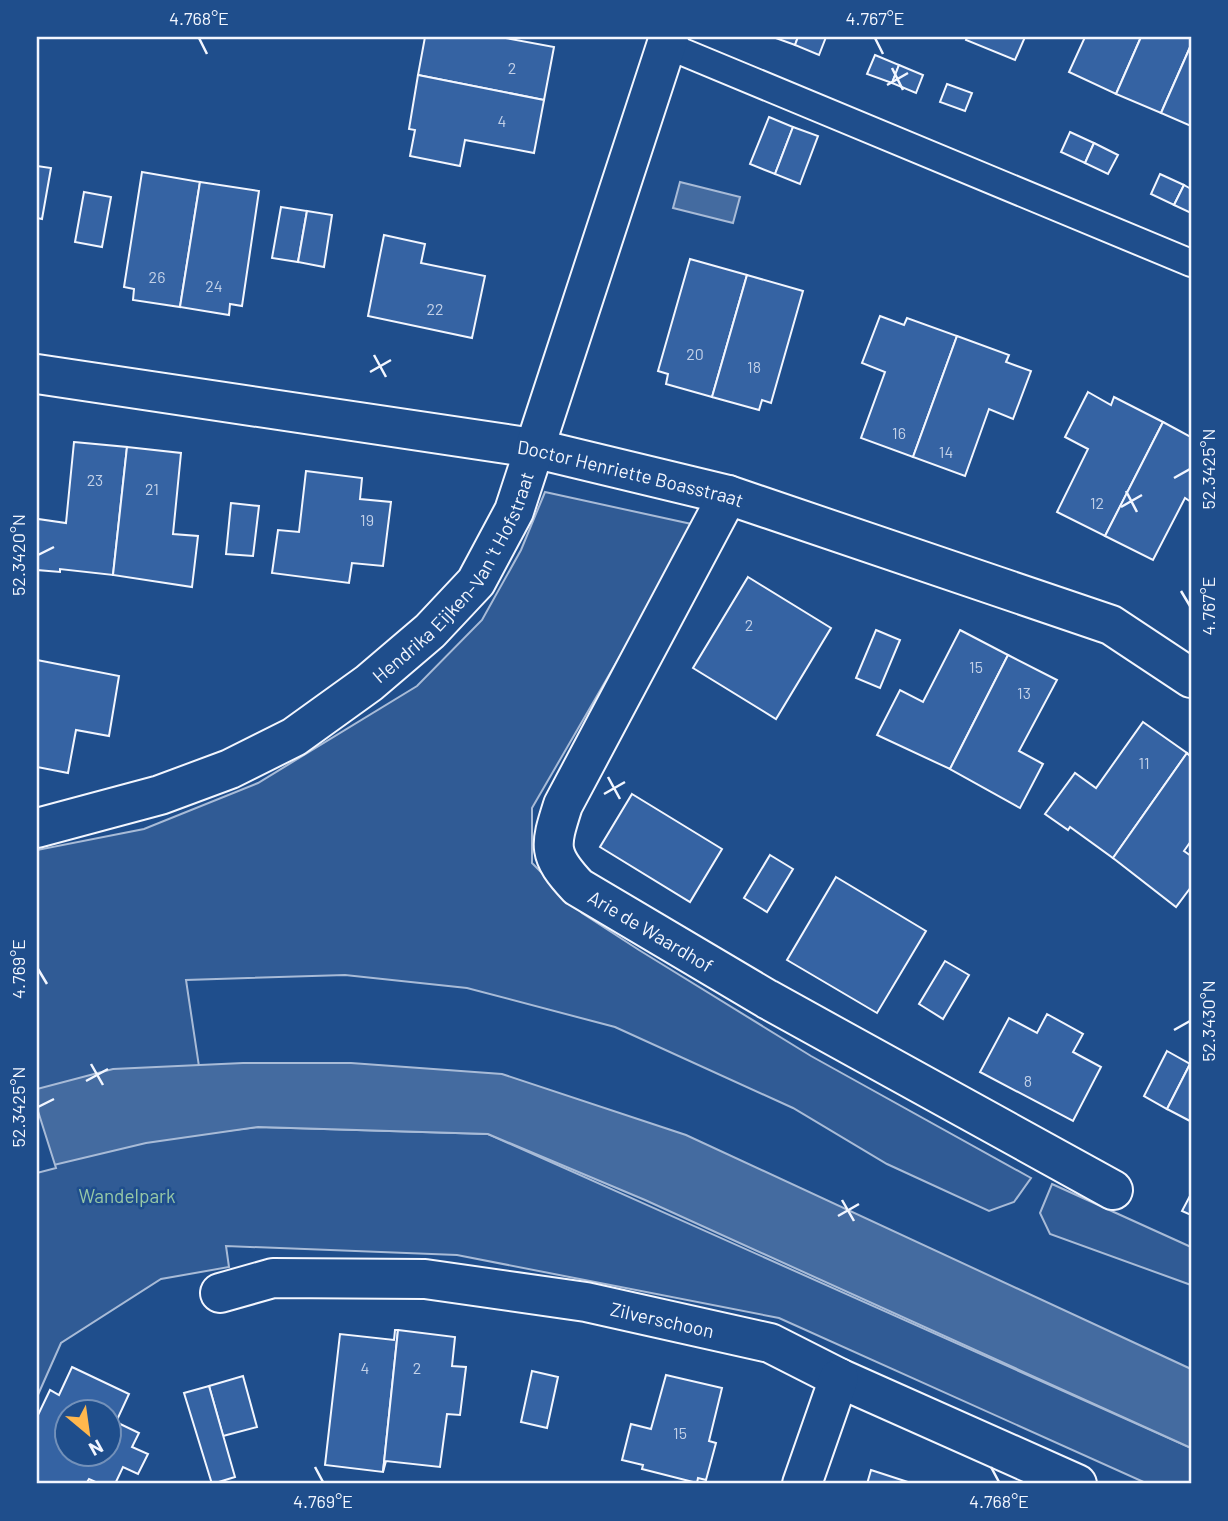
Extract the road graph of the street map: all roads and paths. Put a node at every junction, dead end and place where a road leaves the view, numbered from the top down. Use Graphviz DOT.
graph roads {
  1 [pos="667,41"];
  2 [pos="1191,263"];
  3 [pos="37,374"];
  4 [pos="533,448"];
  5 [pos="729,495"];
  6 [pos="1191,678"];
  7 [pos="37,828"];
  8 [pos="1113,1189"];
  9 [pos="220,1293"];
  10 [pos="839,1378"];
  11 [pos="802,1484"];
  12 [pos="1077,1484"];
  1 -- 2 [label="lane"];
  1 -- 4 [label="street, Hendrika Eijken-Van 't Hofstraat"];
  3 -- 4 [label="street, Doctor Henriette Boasstraat"];
  4 -- 5 [label="street, Doctor Henriette Boasstraat"];
  4 -- 7 [label="street, Hendrika Eijken-Van 't Hofstraat"];
  5 -- 6 [label="street, Doctor Henriette Boasstraat"];
  5 -- 8 [label="street, Arie de Waardhof"];
  9 -- 10 [label="street, Zilverschoon"];
  10 -- 11 [label="street"];
  10 -- 12 [label="street, Zilverschoon"];
}
